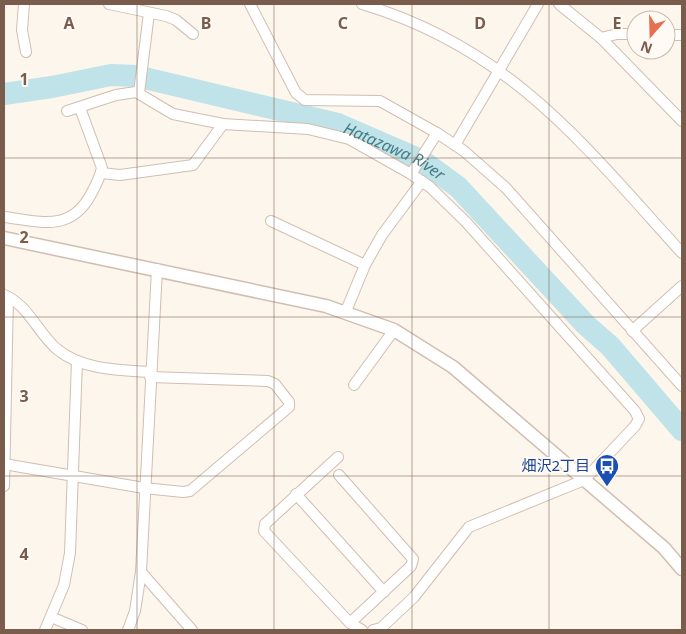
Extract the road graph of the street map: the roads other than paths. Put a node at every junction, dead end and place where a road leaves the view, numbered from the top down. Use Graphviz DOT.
graph roads {
  1 [pos="24,4"];
  2 [pos="109,4"];
  3 [pos="250,4"];
  4 [pos="362,4"];
  5 [pos="538,4"];
  6 [pos="559,4"];
  7 [pos="149,13"];
  8 [pos="193,34"];
  9 [pos="626,34"];
  10 [pos="601,38"];
  11 [pos="26,52"];
  12 [pos="498,69"];
  13 [pos="139,93"];
  14 [pos="80,108"];
  15 [pos="67,111"];
  16 [pos="682,121"];
  17 [pos="223,124"];
  18 [pos="436,133"];
  19 [pos="455,145"];
  20 [pos="101,173"];
  21 [pos="412,174"];
  22 [pos="422,181"];
  23 [pos="4,217"];
  24 [pos="271,221"];
  25 [pos="4,238"];
  26 [pos="682,253"];
  27 [pos="365,265"];
  28 [pos="157,269"];
  29 [pos="682,286"];
  30 [pos="6,296"];
  31 [pos="346,311"];
  32 [pos="394,330"];
  33 [pos="632,331"];
  34 [pos="77,361"];
  35 [pos="150,375"];
  36 [pos="354,385"];
  37 [pos="682,386"];
  38 [pos="338,457"];
  39 [pos="5,464"];
  40 [pos="74,475"];
  41 [pos="339,475"];
  42 [pos="584,480"];
  43 [pos="4,486"];
  44 [pos="144,488"];
  45 [pos="296,494"];
  46 [pos="682,569"];
  47 [pos="141,572"];
  48 [pos="384,592"];
  49 [pos="51,617"];
  50 [pos="350,623"];
  51 [pos="44,630"];
  52 [pos="82,630"];
  53 [pos="128,630"];
  54 [pos="192,630"];
  55 [pos="362,630"];
  56 [pos="373,630"];
  1 -- 11 [label="street"];
  2 -- 7 [label="street"];
  3 -- 18 [label="street"];
  4 -- 12 [label="street"];
  5 -- 12 [label="street"];
  6 -- 10 [label="street"];
  7 -- 8 [label="street"];
  7 -- 13 [label="street"];
  9 -- 10 [label="street"];
  10 -- 16 [label="street"];
  12 -- 19 [label="street"];
  12 -- 26 [label="street"];
  13 -- 14 [label="street"];
  13 -- 17 [label="street"];
  14 -- 15 [label="street"];
  14 -- 20 [label="street"];
  17 -- 20 [label="street"];
  17 -- 21 [label="street"];
  18 -- 19 [label="street"];
  18 -- 21 [label="street"];
  19 -- 33 [label="street"];
  20 -- 23 [label="street"];
  21 -- 22 [label="street"];
  22 -- 27 [label="street"];
  22 -- 42 [label="street"];
  24 -- 27 [label="street"];
  25 -- 28 [label="street"];
  27 -- 31 [label="street"];
  28 -- 31 [label="street"];
  28 -- 35 [label="street"];
  29 -- 33 [label="street"];
  30 -- 34 [label="street"];
  30 -- 39 [label="street"];
  31 -- 32 [label="street"];
  32 -- 36 [label="street"];
  32 -- 42 [label="street"];
  33 -- 37 [label="street"];
  34 -- 35 [label="street"];
  34 -- 40 [label="street"];
  35 -- 44 [label="street"];
  35 -- 44 [label="street"];
  38 -- 45 [label="street"];
  39 -- 40 [label="street"];
  39 -- 43 [label="street"];
  40 -- 44 [label="street"];
  40 -- 49 [label="street"];
  41 -- 48 [label="street"];
  42 -- 46 [label="street"];
  42 -- 56 [label="street"];
  44 -- 47 [label="street"];
  45 -- 48 [label="street"];
  45 -- 50 [label="street"];
  47 -- 53 [label="street"];
  47 -- 54 [label="street"];
  48 -- 50 [label="street"];
  49 -- 51 [label="street"];
  49 -- 52 [label="street"];
  50 -- 55 [label="street"];
}
